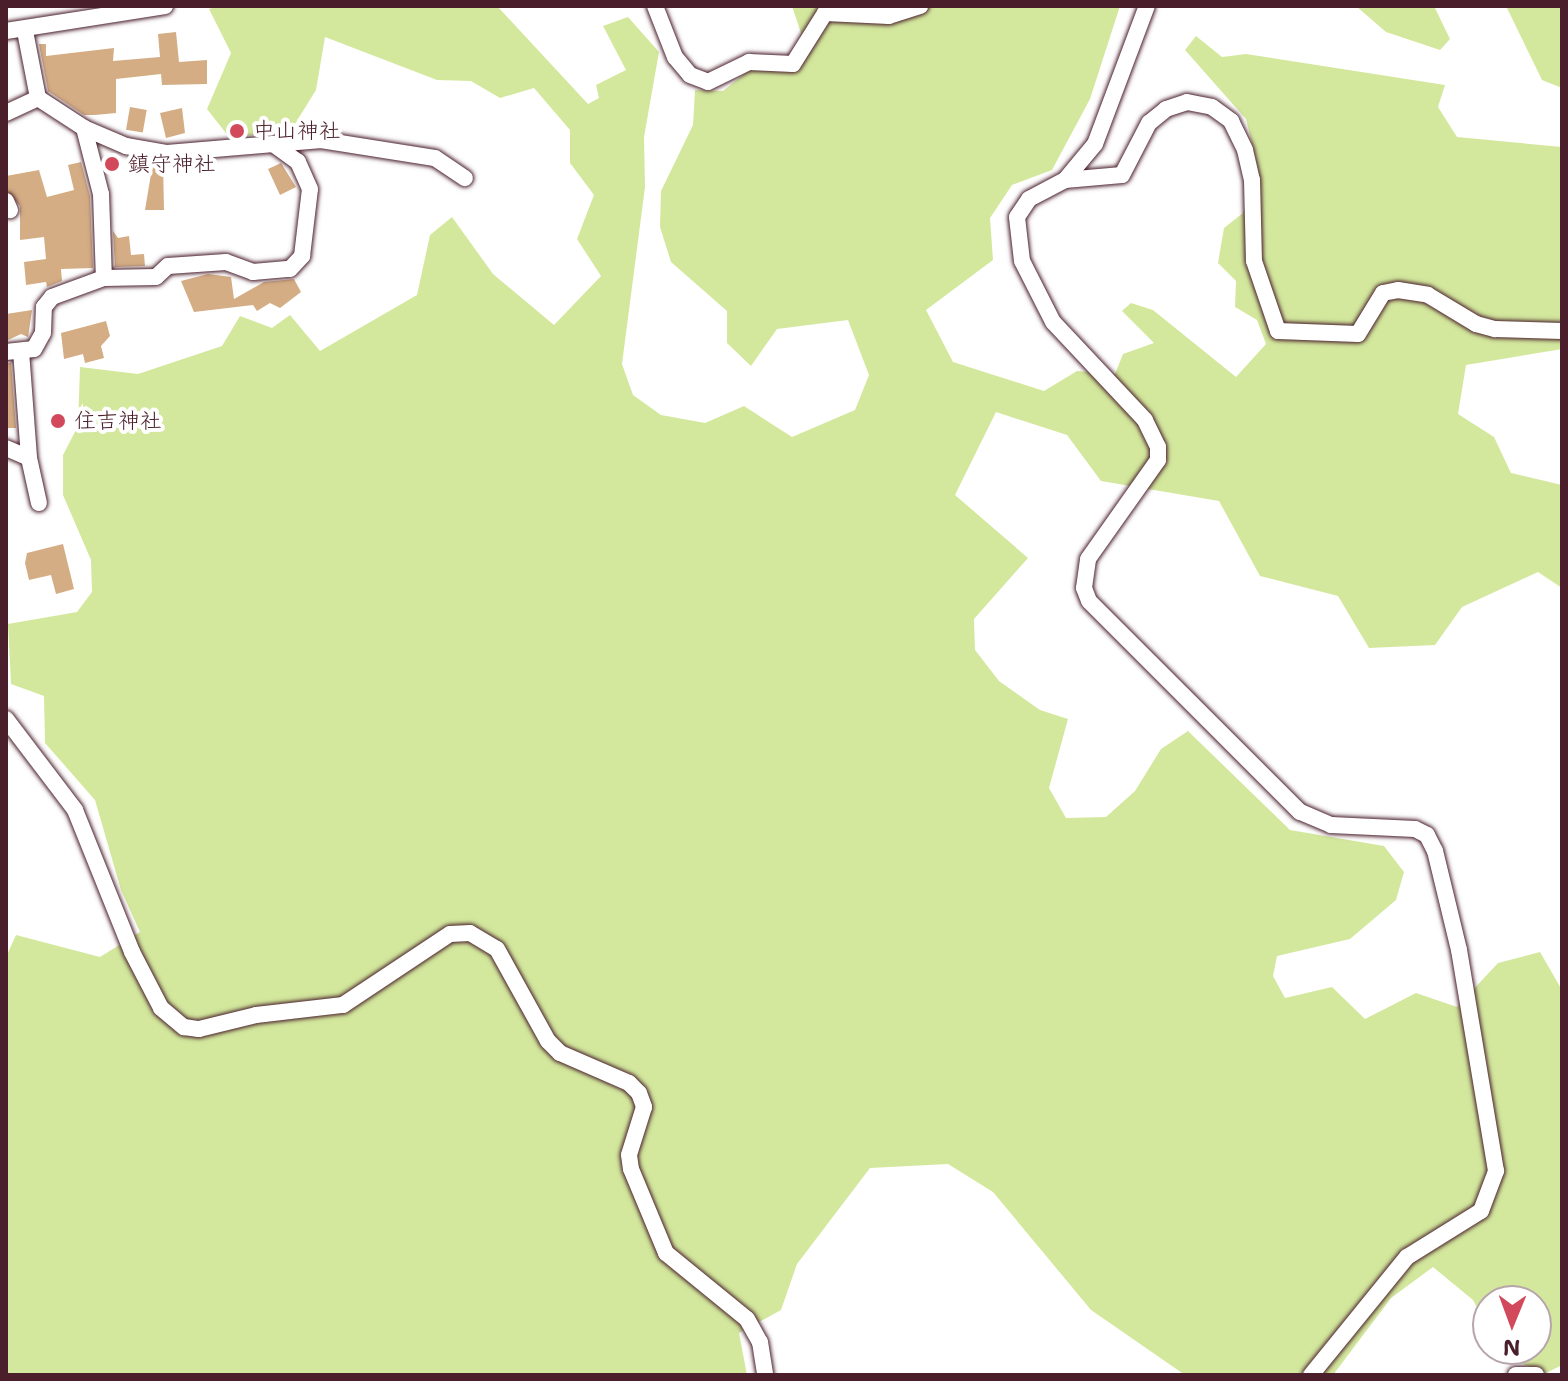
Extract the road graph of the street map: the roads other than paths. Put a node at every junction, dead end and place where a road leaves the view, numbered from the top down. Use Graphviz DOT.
graph roads {
  1 [pos="165,6"];
  2 [pos="655,6"];
  3 [pos="920,6"];
  4 [pos="1147,6"];
  5 [pos="6,31"];
  6 [pos="25,31"];
  7 [pos="38,98"];
  8 [pos="6,113"];
  9 [pos="84,128"];
  10 [pos="273,144"];
  11 [pos="465,178"];
  12 [pos="1065,180"];
  13 [pos="104,278"];
  14 [pos="1562,331"];
  15 [pos="14,351"];
  16 [pos="6,448"];
  17 [pos="29,458"];
  18 [pos="39,503"];
  19 [pos="6,719"];
  20 [pos="765,1375"];
  21 [pos="1311,1375"];
  22 [pos="1516,1375"];
  23 [pos="1536,1375"];
  1 -- 6 [label="street"];
  2 -- 3 [label="street"];
  4 -- 12 [label="street"];
  5 -- 6 [label="street"];
  6 -- 7 [label="street"];
  7 -- 8 [label="street"];
  7 -- 9 [label="street"];
  9 -- 10 [label="street"];
  9 -- 13 [label="street"];
  10 -- 11 [label="street"];
  10 -- 13 [label="street"];
  12 -- 14 [label="street"];
  12 -- 21 [label="street"];
  13 -- 15 [label="street"];
  15 -- 17 [label="street"];
  16 -- 17 [label="street"];
  17 -- 18 [label="street"];
  19 -- 20 [label="street"];
  22 -- 23 [label="street"];
}
